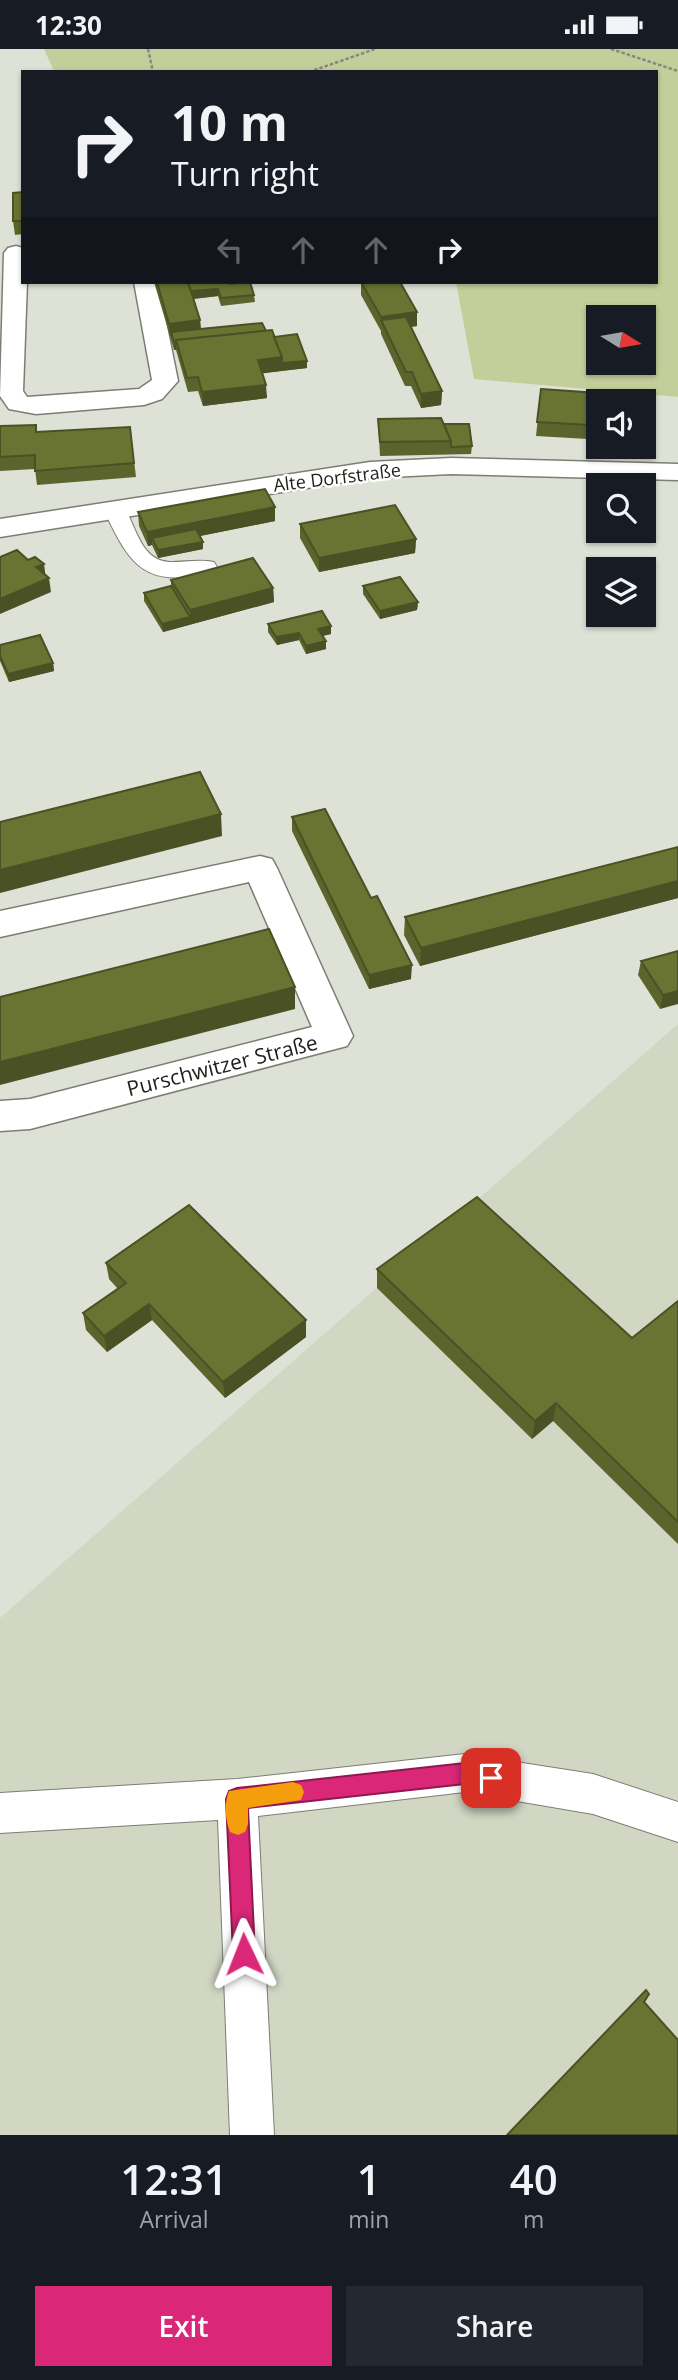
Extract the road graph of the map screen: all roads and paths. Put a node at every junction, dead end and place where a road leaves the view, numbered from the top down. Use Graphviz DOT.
graph roads {
  1 [pos="148,49"];
  2 [pos="375,49"];
  3 [pos="611,49"];
  4 [pos="153,70"];
  5 [pos="315,70"];
  6 [pos="678,71"];
  7 [pos="13,253"];
  8 [pos="146,284"];
  9 [pos="678,472"];
  10 [pos="115,510"];
  11 [pos="0,528"];
  12 [pos="206,567"];
  13 [pos="0,924"];
  14 [pos="0,1116"];
  15 [pos="237,1799"];
  16 [pos="0,1813"];
  17 [pos="678,1822"];
  18 [pos="252,2135"];
  1 -- 4 [label="path"];
  2 -- 5 [label="path"];
  3 -- 6 [label="path"];
  7 -- 8 [label="street"];
  9 -- 10 [label="street, Alte Dorfstraße"];
  10 -- 11 [label="street, Alte Dorfstraße"];
  10 -- 12 [label="lane"];
  13 -- 14 [label="street, Purschwitzer Straße"];
  15 -- 16 [label="lane"];
  15 -- 17 [label="lane"];
  15 -- 18 [label="lane"];
}
